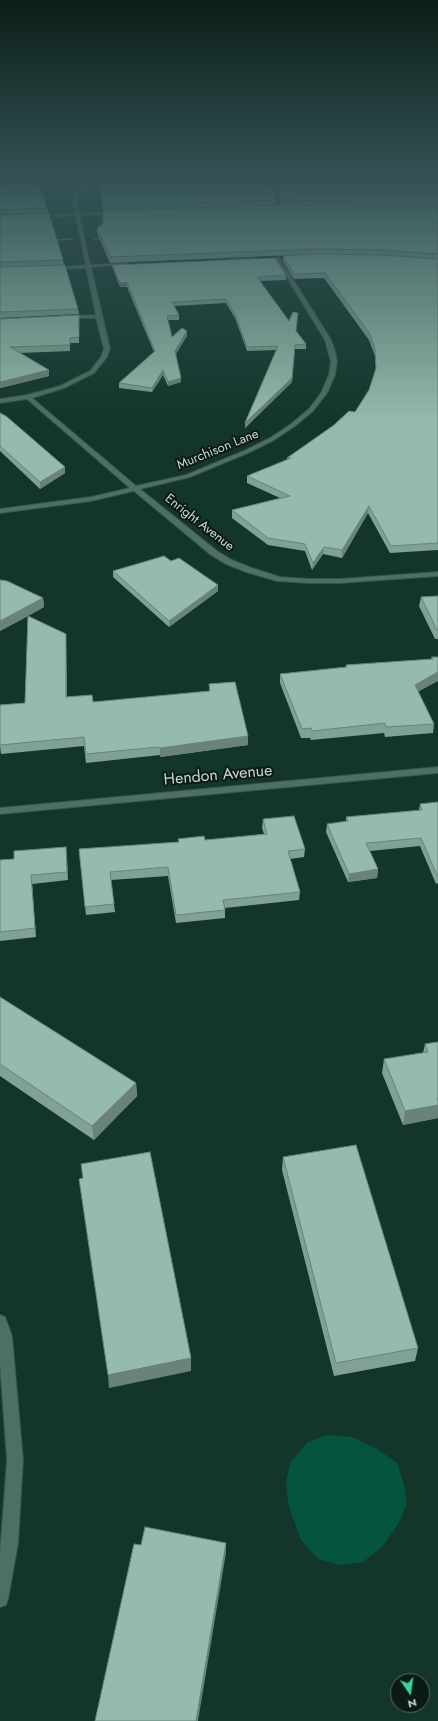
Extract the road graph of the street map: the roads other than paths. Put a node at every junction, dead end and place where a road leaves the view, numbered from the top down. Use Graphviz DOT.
graph roads {
  1 [pos="87,262"];
  2 [pos="280,262"];
  3 [pos="135,264"];
  4 [pos="88,266"];
  5 [pos="48,268"];
  6 [pos="98,316"];
  7 [pos="60,318"];
  8 [pos="28,397"];
  9 [pos="0,401"];
  10 [pos="137,489"];
  11 [pos="0,511"];
  12 [pos="438,574"];
  13 [pos="438,770"];
  14 [pos="0,811"];
  15 [pos="0,1322"];
  16 [pos="0,1599"];
  1 -- 4 [label="street"];
  2 -- 10 [label="street, Murchison Lane"];
  3 -- 4 [label="street"];
  4 -- 5 [label="street"];
  4 -- 6 [label="street"];
  6 -- 7 [label="street"];
  6 -- 8 [label="street"];
  8 -- 9 [label="street"];
  8 -- 10 [label="street, Enright Avenue"];
  10 -- 11 [label="street, Murchison Lane"];
  10 -- 12 [label="street, Enright Avenue"];
  13 -- 14 [label="street, Hendon Avenue"];
  15 -- 16 [label="street"];
}
